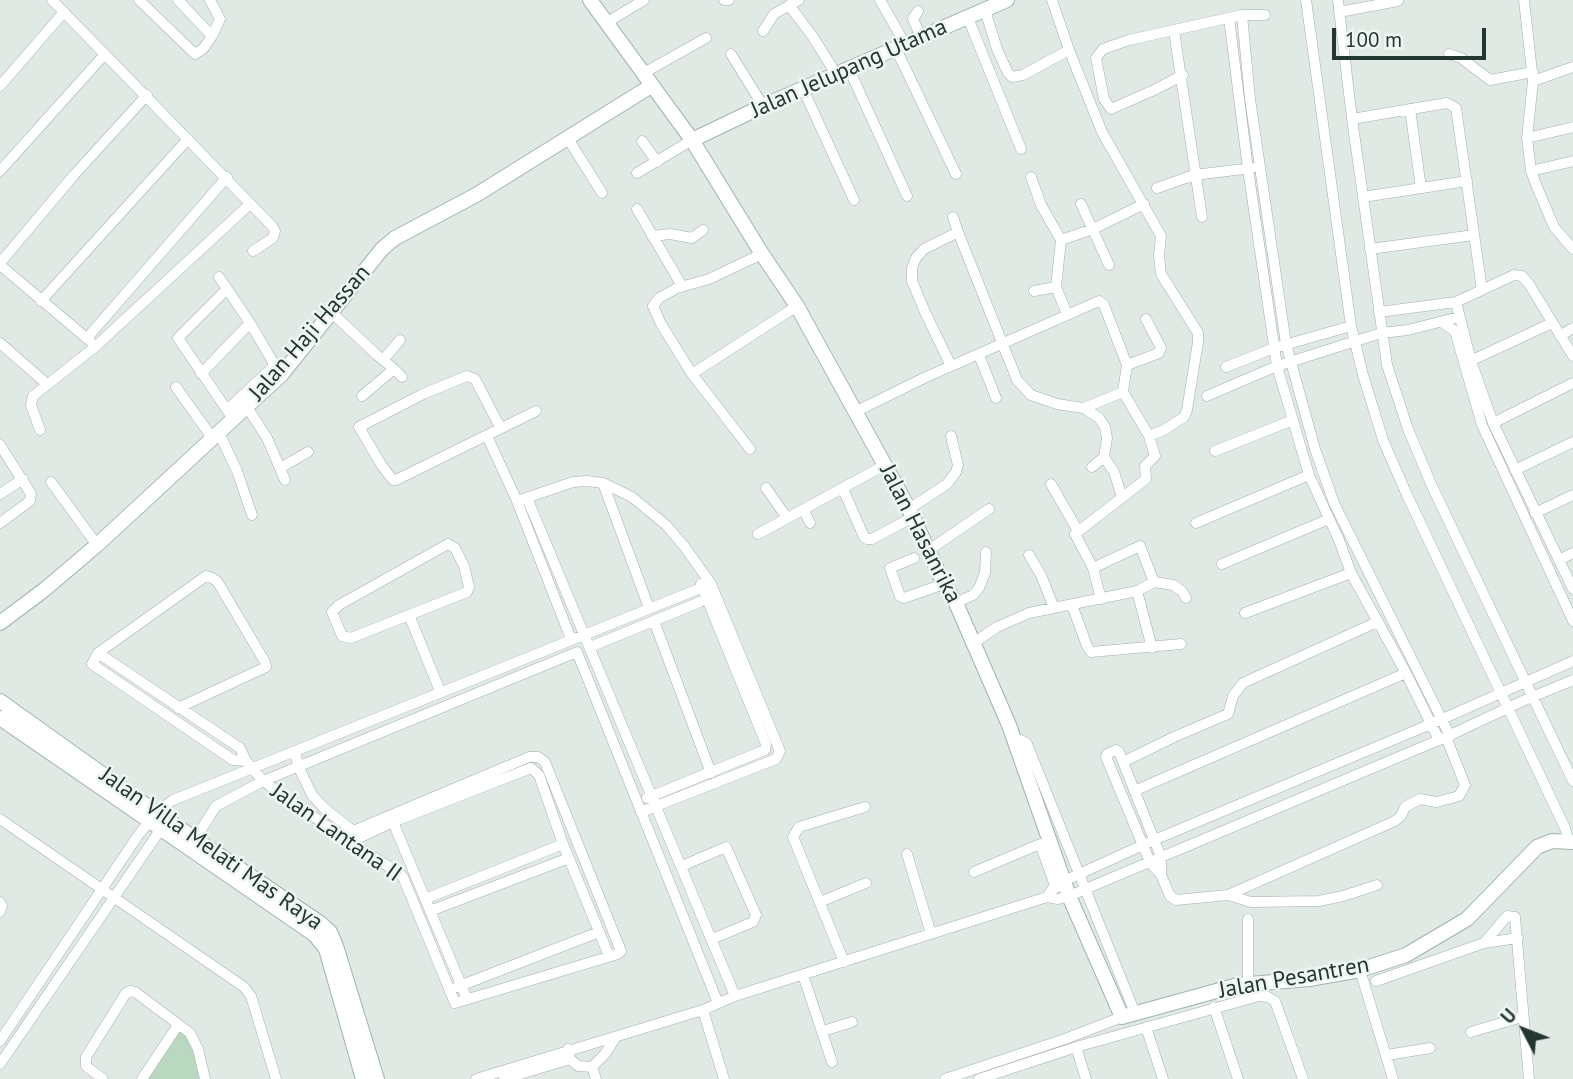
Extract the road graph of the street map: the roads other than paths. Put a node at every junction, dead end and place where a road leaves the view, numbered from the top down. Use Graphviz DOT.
graph roads {
  1 [pos="52,0"];
  2 [pos="139,0"];
  3 [pos="177,0"];
  4 [pos="210,0"];
  5 [pos="590,0"];
  6 [pos="644,0"];
  7 [pos="880,0"];
  8 [pos="1007,0"];
  9 [pos="1052,0"];
  10 [pos="1306,0"];
  11 [pos="1338,0"];
  12 [pos="1524,0"];
  13 [pos="1398,1"];
  14 [pos="794,3"];
  15 [pos="985,10"];
  16 [pos="918,11"];
  17 [pos="64,12"];
  18 [pos="1339,12"];
  19 [pos="1242,15"];
  20 [pos="1265,15"];
  21 [pos="968,18"];
  22 [pos="1229,18"];
  23 [pos="606,23"];
  24 [pos="763,31"];
  25 [pos="1174,31"];
  26 [pos="212,36"];
  27 [pos="921,37"];
  28 [pos="706,38"];
  29 [pos="901,47"];
  30 [pos="1069,50"];
  31 [pos="105,54"];
  32 [pos="731,54"];
  33 [pos="1449,54"];
  34 [pos="1573,67"];
  35 [pos="843,72"];
  36 [pos="642,74"];
  37 [pos="1182,75"];
  38 [pos="1533,77"];
  39 [pos="0,86"];
  40 [pos="651,86"];
  41 [pos="803,89"];
  42 [pos="147,95"];
  43 [pos="763,106"];
  44 [pos="1410,109"];
  45 [pos="1352,119"];
  46 [pos="1573,127"];
  47 [pos="568,138"];
  48 [pos="1527,138"];
  49 [pos="188,139"];
  50 [pos="691,140"];
  51 [pos="642,141"];
  52 [pos="1021,149"];
  53 [pos="1573,161"];
  54 [pos="656,162"];
  55 [pos="1261,166"];
  56 [pos="1248,169"];
  57 [pos="0,171"];
  58 [pos="1531,171"];
  59 [pos="637,173"];
  60 [pos="956,174"];
  61 [pos="1195,175"];
  62 [pos="227,177"];
  63 [pos="1031,177"];
  64 [pos="1467,181"];
  65 [pos="1157,188"];
  66 [pos="1421,188"];
  67 [pos="602,193"];
  68 [pos="907,196"];
  69 [pos="1363,197"];
  70 [pos="854,200"];
  71 [pos="250,204"];
  72 [pos="1081,204"];
  73 [pos="1144,204"];
  74 [pos="637,209"];
  75 [pos="1202,217"];
  76 [pos="953,218"];
  77 [pos="1093,229"];
  78 [pos="703,230"];
  79 [pos="958,232"];
  80 [pos="1474,235"];
  81 [pos="652,236"];
  82 [pos="1061,240"];
  83 [pos="1370,249"];
  84 [pos="1573,250"];
  85 [pos="253,251"];
  86 [pos="762,254"];
  87 [pos="0,264"];
  88 [pos="1109,265"];
  89 [pos="219,277"];
  90 [pos="682,286"];
  91 [pos="1056,287"];
  92 [pos="227,289"];
  93 [pos="1482,290"];
  94 [pos="1034,291"];
  95 [pos="41,301"];
  96 [pos="1455,302"];
  97 [pos="797,306"];
  98 [pos="331,312"];
  99 [pos="1378,312"];
  100 [pos="1066,314"];
  101 [pos="1460,317"];
  102 [pos="1146,319"];
  103 [pos="250,323"];
  104 [pos="1443,323"];
  105 [pos="1552,324"];
  106 [pos="1351,326"];
  107 [pos="1573,328"];
  108 [pos="1378,335"];
  109 [pos="1461,336"];
  110 [pos="1560,336"];
  111 [pos="88,338"];
  112 [pos="400,340"];
  113 [pos="1358,341"];
  114 [pos="0,343"];
  115 [pos="1001,344"];
  116 [pos="1286,344"];
  117 [pos="95,347"];
  118 [pos="1274,348"];
  119 [pos="979,355"];
  120 [pos="1573,356"];
  121 [pos="383,360"];
  122 [pos="1291,362"];
  123 [pos="1467,362"];
  124 [pos="1127,365"];
  125 [pos="951,366"];
  126 [pos="1277,366"];
  127 [pos="1226,367"];
  128 [pos="201,374"];
  129 [pos="692,374"];
  130 [pos="1573,383"];
  131 [pos="47,384"];
  132 [pos="176,387"];
  133 [pos="1123,392"];
  134 [pos="362,396"];
  135 [pos="1208,396"];
  136 [pos="996,398"];
  137 [pos="247,407"];
  138 [pos="1084,408"];
  139 [pos="536,411"];
  140 [pos="857,411"];
  141 [pos="230,415"];
  142 [pos="1293,420"];
  143 [pos="1493,423"];
  144 [pos="500,427"];
  145 [pos="40,430"];
  146 [pos="216,436"];
  147 [pos="487,436"];
  148 [pos="951,436"];
  149 [pos="1149,436"];
  150 [pos="1573,442"];
  151 [pos="0,445"];
  152 [pos="750,449"];
  153 [pos="308,452"];
  154 [pos="1215,452"];
  155 [pos="1104,457"];
  156 [pos="886,466"];
  157 [pos="1092,467"];
  158 [pos="280,468"];
  159 [pos="1515,470"];
  160 [pos="1309,475"];
  161 [pos="23,479"];
  162 [pos="285,480"];
  163 [pos="51,481"];
  164 [pos="603,483"];
  165 [pos="1051,484"];
  166 [pos="766,488"];
  167 [pos="843,489"];
  168 [pos="0,494"];
  169 [pos="1573,495"];
  170 [pos="1122,497"];
  171 [pos="1522,498"];
  172 [pos="522,499"];
  173 [pos="989,509"];
  174 [pos="804,510"];
  175 [pos="911,513"];
  176 [pos="1535,513"];
  177 [pos="252,515"];
  178 [pos="787,518"];
  179 [pos="1329,519"];
  180 [pos="0,523"];
  181 [pos="810,523"];
  182 [pos="1196,523"];
  183 [pos="1077,531"];
  184 [pos="758,534"];
  185 [pos="1349,536"];
  186 [pos="1339,540"];
  187 [pos="97,545"];
  188 [pos="929,551"];
  189 [pos="986,552"];
  190 [pos="1573,553"];
  191 [pos="1029,555"];
  192 [pos="914,558"];
  193 [pos="1559,560"];
  194 [pos="1222,564"];
  195 [pos="1093,568"];
  196 [pos="1350,573"];
  197 [pos="1154,582"];
  198 [pos="944,584"];
  199 [pos="706,586"];
  200 [pos="1573,589"];
  201 [pos="1137,591"];
  202 [pos="711,597"];
  203 [pos="1186,598"];
  204 [pos="1101,599"];
  205 [pos="956,603"];
  206 [pos="1072,605"];
  207 [pos="649,608"];
  208 [pos="1054,608"];
  209 [pos="1245,612"];
  210 [pos="409,615"];
  211 [pos="654,621"];
  212 [pos="1573,621"];
  213 [pos="1377,622"];
  214 [pos="0,623"];
  215 [pos="584,633"];
  216 [pos="571,639"];
  217 [pos="972,644"];
  218 [pos="1181,644"];
  219 [pos="590,647"];
  220 [pos="1152,648"];
  221 [pos="98,653"];
  222 [pos="1573,661"];
  223 [pos="508,664"];
  224 [pos="1406,673"];
  225 [pos="514,678"];
  226 [pos="1573,680"];
  227 [pos="1523,681"];
  228 [pos="440,691"];
  229 [pos="1503,691"];
  230 [pos="1530,698"];
  231 [pos="0,701"];
  232 [pos="1511,707"];
  233 [pos="178,708"];
  234 [pos="0,718"];
  235 [pos="1442,720"];
  236 [pos="1431,724"];
  237 [pos="27,729"];
  238 [pos="1445,738"];
  239 [pos="1014,739"];
  240 [pos="765,750"];
  241 [pos="295,751"];
  242 [pos="779,756"];
  243 [pos="538,757"];
  244 [pos="1123,762"];
  245 [pos="249,765"];
  246 [pos="298,766"];
  247 [pos="531,768"];
  248 [pos="711,773"];
  249 [pos="1573,779"];
  250 [pos="263,781"];
  251 [pos="1134,791"];
  252 [pos="655,801"];
  253 [pos="639,807"];
  254 [pos="865,807"];
  255 [pos="0,819"];
  256 [pos="158,821"];
  257 [pos="393,822"];
  258 [pos="352,836"];
  259 [pos="1154,840"];
  260 [pos="1571,842"];
  261 [pos="192,844"];
  262 [pos="563,844"];
  263 [pos="1142,845"];
  264 [pos="907,854"];
  265 [pos="569,858"];
  266 [pos="1161,858"];
  267 [pos="1150,862"];
  268 [pos="682,866"];
  269 [pos="974,872"];
  270 [pos="1079,875"];
  271 [pos="1161,875"];
  272 [pos="866,883"];
  273 [pos="1059,883"];
  274 [pos="1377,885"];
  275 [pos="1085,888"];
  276 [pos="102,890"];
  277 [pos="1228,895"];
  278 [pos="1047,897"];
  279 [pos="114,898"];
  280 [pos="1064,898"];
  281 [pos="425,899"];
  282 [pos="0,902"];
  283 [pos="820,902"];
  284 [pos="430,911"];
  285 [pos="0,912"];
  286 [pos="1248,919"];
  287 [pos="316,928"];
  288 [pos="600,932"];
  289 [pos="931,934"];
  290 [pos="1518,938"];
  291 [pos="712,939"];
  292 [pos="1484,943"];
  293 [pos="609,956"];
  294 [pos="844,962"];
  295 [pos="1360,970"];
  296 [pos="803,975"];
  297 [pos="1376,981"];
  298 [pos="1248,984"];
  299 [pos="462,985"];
  300 [pos="450,989"];
  301 [pos="736,996"];
  302 [pos="467,999"];
  303 [pos="719,1003"];
  304 [pos="1214,1007"];
  305 [pos="703,1010"];
  306 [pos="1127,1012"];
  307 [pos="1522,1017"];
  308 [pos="852,1022"];
  309 [pos="178,1025"];
  310 [pos="1146,1027"];
  311 [pos="823,1031"];
  312 [pos="1471,1032"];
  313 [pos="615,1038"];
  314 [pos="0,1041"];
  315 [pos="1076,1048"];
  316 [pos="1430,1048"];
  317 [pos="569,1054"];
  318 [pos="1387,1055"];
  319 [pos="832,1062"];
  320 [pos="0,1064"];
  321 [pos="592,1067"];
  322 [pos="991,1077"];
  323 [pos="721,1078"];
  324 [pos="103,1079"];
  325 [pos="142,1079"];
  326 [pos="205,1079"];
  327 [pos="276,1079"];
  328 [pos="363,1079"];
  329 [pos="377,1079"];
  330 [pos="476,1079"];
  331 [pos="504,1079"];
  332 [pos="596,1079"];
  333 [pos="945,1079"];
  334 [pos="979,1079"];
  335 [pos="1086,1079"];
  336 [pos="1163,1079"];
  337 [pos="1238,1079"];
  338 [pos="1303,1079"];
  339 [pos="1393,1079"];
  340 [pos="1529,1079"];
  1 -- 17 [label="street"];
  2 -- 26 [label="street"];
  3 -- 26 [label="street"];
  4 -- 26 [label="street"];
  5 -- 23 [label="street, Jalan Hasanrika"];
  6 -- 23 [label="street"];
  7 -- 29 [label="street"];
  8 -- 15 [label="street, Jalan Jelupang Utama"];
  9 -- 30 [label="street"];
  10 -- 106 [label="street"];
  11 -- 18 [label="street"];
  12 -- 38 [label="street"];
  13 -- 18 [label="street"];
  14 -- 24 [label="street"];
  14 -- 35 [label="street"];
  15 -- 21 [label="street, Jalan Jelupang Utama"];
  15 -- 30 [label="street"];
  16 -- 27 [label="street"];
  17 -- 31 [label="street"];
  17 -- 39 [label="street"];
  18 -- 45 [label="street"];
  19 -- 20 [label="street"];
  19 -- 22 [label="street"];
  19 -- 55 [label="street"];
  21 -- 27 [label="street, Jalan Jelupang Utama"];
  21 -- 52 [label="street"];
  22 -- 25 [label="street"];
  22 -- 56 [label="street"];
  23 -- 36 [label="street, Jalan Hasanrika"];
  25 -- 37 [label="street"];
  25 -- 37 [label="street"];
  27 -- 29 [label="street, Jalan Jelupang Utama"];
  28 -- 36 [label="street"];
  29 -- 35 [label="street, Jalan Jelupang Utama"];
  29 -- 60 [label="street"];
  30 -- 73 [label="street"];
  31 -- 42 [label="street"];
  31 -- 57 [label="street"];
  32 -- 43 [label="street"];
  33 -- 38 [label="street"];
  34 -- 38 [label="street"];
  35 -- 41 [label="street, Jalan Jelupang Utama"];
  35 -- 68 [label="street"];
  36 -- 40 [label="street, Jalan Hasanrika"];
  37 -- 61 [label="street"];
  38 -- 48 [label="street"];
  40 -- 47 [label="street, Jalan Haji Hassan"];
  40 -- 50 [label="street, Jalan Hasanrika"];
  41 -- 43 [label="street, Jalan Jelupang Utama"];
  41 -- 70 [label="street"];
  42 -- 49 [label="street"];
  42 -- 87 [label="street"];
  43 -- 50 [label="street, Jalan Jelupang Utama"];
  44 -- 45 [label="street"];
  44 -- 64 [label="street"];
  44 -- 66 [label="street"];
  45 -- 69 [label="street"];
  46 -- 48 [label="street"];
  47 -- 67 [label="street"];
  47 -- 98 [label="street, Jalan Haji Hassan"];
  48 -- 58 [label="street"];
  49 -- 62 [label="street"];
  49 -- 95 [label="street"];
  50 -- 54 [label="street"];
  50 -- 86 [label="street, Jalan Hasanrika"];
  51 -- 54 [label="street"];
  53 -- 58 [label="street"];
  54 -- 59 [label="street"];
  55 -- 56 [label="street"];
  55 -- 116 [label="street"];
  56 -- 61 [label="street"];
  56 -- 118 [label="street"];
  58 -- 84 [label="street"];
  61 -- 65 [label="street"];
  61 -- 75 [label="street"];
  62 -- 71 [label="street"];
  62 -- 111 [label="street"];
  63 -- 82 [label="street"];
  64 -- 66 [label="street"];
  64 -- 80 [label="street"];
  66 -- 69 [label="street"];
  69 -- 83 [label="street"];
  71 -- 85 [label="street"];
  71 -- 117 [label="street"];
  72 -- 77 [label="street"];
  73 -- 77 [label="street"];
  73 -- 149 [label="street"];
  74 -- 81 [label="street"];
  76 -- 79 [label="street"];
  77 -- 82 [label="street"];
  77 -- 88 [label="street"];
  78 -- 81 [label="street"];
  79 -- 115 [label="street"];
  79 -- 125 [label="street"];
  80 -- 83 [label="street"];
  80 -- 93 [label="street"];
  81 -- 90 [label="street"];
  82 -- 91 [label="street"];
  83 -- 99 [label="street"];
  86 -- 90 [label="street"];
  86 -- 97 [label="street, Jalan Hasanrika"];
  87 -- 95 [label="street"];
  89 -- 92 [label="street"];
  90 -- 129 [label="street"];
  91 -- 94 [label="street"];
  91 -- 100 [label="street"];
  92 -- 103 [label="street"];
  92 -- 128 [label="street"];
  93 -- 96 [label="street"];
  93 -- 105 [label="street"];
  95 -- 111 [label="street"];
  96 -- 99 [label="street"];
  96 -- 101 [label="street"];
  97 -- 129 [label="street"];
  97 -- 140 [label="street, Jalan Hasanrika"];
  98 -- 121 [label="street"];
  98 -- 137 [label="street, Jalan Haji Hassan"];
  99 -- 108 [label="street"];
  100 -- 115 [label="street"];
  100 -- 124 [label="street"];
  101 -- 104 [label="street"];
  101 -- 109 [label="street"];
  102 -- 124 [label="street"];
  103 -- 128 [label="street"];
  103 -- 141 [label="street"];
  104 -- 108 [label="street"];
  104 -- 109 [label="street"];
  105 -- 110 [label="street"];
  105 -- 123 [label="street"];
  106 -- 113 [label="street"];
  106 -- 116 [label="street"];
  107 -- 110 [label="street"];
  108 -- 113 [label="street"];
  108 -- 227 [label="street"];
  109 -- 123 [label="street"];
  110 -- 120 [label="street"];
  111 -- 117 [label="street"];
  112 -- 121 [label="street"];
  113 -- 122 [label="street"];
  113 -- 229 [label="street"];
  114 -- 131 [label="street"];
  115 -- 119 [label="street"];
  115 -- 138 [label="street"];
  116 -- 118 [label="street"];
  116 -- 122 [label="street"];
  117 -- 131 [label="street"];
  118 -- 126 [label="street"];
  118 -- 127 [label="street"];
  119 -- 125 [label="street"];
  119 -- 136 [label="street"];
  121 -- 134 [label="street"];
  122 -- 126 [label="street"];
  122 -- 185 [label="street"];
  123 -- 143 [label="street"];
  123 -- 171 [label="street"];
  124 -- 133 [label="street"];
  125 -- 140 [label="street"];
  126 -- 135 [label="street"];
  126 -- 142 [label="street"];
  128 -- 141 [label="street"];
  129 -- 152 [label="street"];
  130 -- 143 [label="street"];
  131 -- 145 [label="street"];
  132 -- 146 [label="street"];
  133 -- 138 [label="street"];
  133 -- 149 [label="street"];
  137 -- 141 [label="street, Jalan Haji Hassan"];
  137 -- 158 [label="street"];
  138 -- 155 [label="street"];
  139 -- 144 [label="street"];
  140 -- 156 [label="street, Jalan Hasanrika"];
  141 -- 146 [label="street, Jalan Haji Hassan"];
  142 -- 154 [label="street"];
  142 -- 160 [label="street"];
  143 -- 159 [label="street"];
  144 -- 147 [label="street"];
  144 -- 147 [label="street"];
  146 -- 177 [label="street"];
  146 -- 187 [label="street, Jalan Haji Hassan"];
  147 -- 172 [label="street"];
  148 -- 175 [label="street"];
  149 -- 170 [label="street"];
  150 -- 159 [label="street"];
  151 -- 161 [label="street"];
  153 -- 158 [label="street"];
  155 -- 157 [label="street"];
  155 -- 170 [label="street"];
  156 -- 167 [label="street"];
  156 -- 175 [label="street, Jalan Hasanrika"];
  158 -- 162 [label="street"];
  159 -- 171 [label="street"];
  160 -- 179 [label="street"];
  160 -- 182 [label="street"];
  161 -- 168 [label="street"];
  161 -- 180 [label="street"];
  163 -- 187 [label="street"];
  164 -- 172 [label="street"];
  164 -- 199 [label="street"];
  164 -- 207 [label="street"];
  165 -- 183 [label="street"];
  166 -- 178 [label="street"];
  167 -- 174 [label="street"];
  167 -- 175 [label="street"];
  169 -- 176 [label="street"];
  170 -- 183 [label="street"];
  171 -- 176 [label="street"];
  171 -- 212 [label="street"];
  172 -- 215 [label="street"];
  172 -- 216 [label="street"];
  173 -- 188 [label="street"];
  174 -- 178 [label="street"];
  174 -- 181 [label="street"];
  175 -- 188 [label="street, Jalan Hasanrika"];
  176 -- 193 [label="street"];
  178 -- 184 [label="street"];
  179 -- 186 [label="street"];
  179 -- 194 [label="street"];
  183 -- 195 [label="street"];
  185 -- 186 [label="street"];
  185 -- 235 [label="street"];
  186 -- 196 [label="street"];
  187 -- 214 [label="street, Jalan Haji Hassan"];
  188 -- 198 [label="street, Jalan Hasanrika"];
  189 -- 205 [label="street"];
  190 -- 193 [label="street"];
  191 -- 208 [label="street"];
  192 -- 198 [label="street"];
  193 -- 200 [label="street"];
  195 -- 197 [label="street"];
  195 -- 204 [label="street"];
  196 -- 209 [label="street"];
  196 -- 213 [label="street"];
  197 -- 201 [label="street"];
  197 -- 203 [label="street"];
  198 -- 205 [label="street, Jalan Hasanrika"];
  199 -- 202 [label="street"];
  199 -- 207 [label="street"];
  201 -- 204 [label="street"];
  201 -- 220 [label="street"];
  202 -- 211 [label="street"];
  202 -- 240 [label="street"];
  202 -- 242 [label="street"];
  204 -- 206 [label="street"];
  205 -- 217 [label="street, Jalan Hasanrika"];
  206 -- 208 [label="street"];
  206 -- 220 [label="street"];
  207 -- 215 [label="street"];
  208 -- 217 [label="street"];
  210 -- 210 [label="street"];
  210 -- 228 [label="street"];
  211 -- 219 [label="street"];
  211 -- 248 [label="street"];
  213 -- 224 [label="street"];
  213 -- 244 [label="street"];
  215 -- 216 [label="street"];
  215 -- 219 [label="street"];
  216 -- 223 [label="street"];
  217 -- 239 [label="street, Jalan Hasanrika"];
  218 -- 220 [label="street"];
  219 -- 252 [label="street"];
  221 -- 233 [label="street, Jalan Lantana II"];
  221 -- 233 [label="street"];
  221 -- 245 [label="street"];
  222 -- 227 [label="street"];
  223 -- 225 [label="street"];
  223 -- 228 [label="street"];
  224 -- 236 [label="street"];
  224 -- 251 [label="street"];
  225 -- 246 [label="street"];
  225 -- 253 [label="street"];
  226 -- 230 [label="street"];
  227 -- 229 [label="street"];
  227 -- 230 [label="street"];
  228 -- 241 [label="street"];
  229 -- 232 [label="street"];
  229 -- 235 [label="street"];
  230 -- 232 [label="street"];
  230 -- 249 [label="street"];
  231 -- 237 [label="street, Jalan Villa Melati Mas Raya"];
  232 -- 238 [label="street"];
  232 -- 260 [label="street"];
  233 -- 245 [label="street, Jalan Lantana II"];
  234 -- 237 [label="street, Jalan Villa Melati Mas Raya"];
  235 -- 236 [label="street"];
  235 -- 238 [label="street"];
  236 -- 238 [label="street"];
  236 -- 259 [label="street"];
  237 -- 256 [label="street, Jalan Villa Melati Mas Raya"];
  238 -- 266 [label="street"];
  238 -- 277 [label="street"];
  239 -- 270 [label="street"];
  239 -- 273 [label="street, Jalan Hasanrika"];
  240 -- 242 [label="street"];
  240 -- 248 [label="street"];
  241 -- 245 [label="street"];
  241 -- 246 [label="street, Jalan Lantana II"];
  242 -- 252 [label="street"];
  243 -- 247 [label="street"];
  243 -- 258 [label="street"];
  243 -- 293 [label="street"];
  244 -- 251 [label="street"];
  244 -- 263 [label="street"];
  245 -- 250 [label="street, Jalan Lantana II"];
  245 -- 256 [label="street"];
  246 -- 250 [label="street"];
  246 -- 258 [label="street, Jalan Lantana II"];
  247 -- 257 [label="street"];
  247 -- 262 [label="street"];
  248 -- 252 [label="street"];
  250 -- 258 [label="street, Jalan Lantana II"];
  250 -- 261 [label="street"];
  251 -- 259 [label="street"];
  252 -- 253 [label="street"];
  252 -- 268 [label="street"];
  253 -- 303 [label="street"];
  254 -- 283 [label="street"];
  255 -- 276 [label="street"];
  256 -- 261 [label="street, Jalan Villa Melati Mas Raya"];
  256 -- 276 [label="street"];
  256 -- 279 [label="street"];
  257 -- 258 [label="street"];
  257 -- 281 [label="street, Jalan Lantana II"];
  258 -- 300 [label="street, Jalan Lantana II"];
  259 -- 263 [label="street"];
  259 -- 266 [label="street"];
  260 -- 295 [label="street, Jalan Pesantren"];
  261 -- 287 [label="street, Jalan Villa Melati Mas Raya"];
  262 -- 265 [label="street"];
  262 -- 281 [label="street"];
  263 -- 267 [label="street"];
  263 -- 270 [label="street"];
  264 -- 289 [label="street"];
  265 -- 284 [label="street"];
  265 -- 288 [label="street"];
  266 -- 267 [label="street"];
  266 -- 271 [label="street"];
  267 -- 271 [label="street"];
  267 -- 275 [label="street"];
  268 -- 291 [label="street"];
  268 -- 291 [label="street"];
  269 -- 273 [label="street"];
  270 -- 273 [label="street"];
  270 -- 275 [label="street"];
  271 -- 277 [label="street"];
  272 -- 283 [label="street"];
  273 -- 278 [label="street"];
  273 -- 280 [label="street, Jalan Hasanrika"];
  274 -- 277 [label="street"];
  275 -- 280 [label="street"];
  275 -- 306 [label="street"];
  276 -- 279 [label="street"];
  276 -- 314 [label="street"];
  278 -- 280 [label="street"];
  278 -- 289 [label="street"];
  279 -- 320 [label="street"];
  279 -- 327 [label="street"];
  280 -- 306 [label="street, Jalan Hasanrika"];
  281 -- 284 [label="street, Jalan Lantana II"];
  282 -- 285 [label="street"];
  283 -- 294 [label="street"];
  284 -- 299 [label="street, Jalan Lantana II"];
  286 -- 298 [label="street"];
  287 -- 328 [label="street, Jalan Villa Melati Mas Raya"];
  287 -- 329 [label="street, Jalan Villa Melati Mas Raya"];
  288 -- 293 [label="street"];
  288 -- 299 [label="street"];
  289 -- 294 [label="street"];
  290 -- 292 [label="street"];
  290 -- 292 [label="street"];
  290 -- 307 [label="street"];
  291 -- 301 [label="street"];
  292 -- 297 [label="street"];
  293 -- 302 [label="street"];
  294 -- 296 [label="street"];
  295 -- 298 [label="street, Jalan Pesantren"];
  295 -- 318 [label="street"];
  296 -- 301 [label="street"];
  296 -- 311 [label="street"];
  298 -- 306 [label="street, Jalan Pesantren"];
  299 -- 300 [label="street"];
  299 -- 302 [label="street, Jalan Lantana II"];
  300 -- 302 [label="street, Jalan Lantana II"];
  301 -- 303 [label="street"];
  303 -- 305 [label="street"];
  304 -- 310 [label="street"];
  304 -- 337 [label="street"];
  304 -- 338 [label="street"];
  305 -- 313 [label="street"];
  305 -- 323 [label="street"];
  306 -- 333 [label="street, Jalan Pesantren"];
  307 -- 312 [label="street"];
  307 -- 340 [label="street"];
  308 -- 311 [label="street"];
  309 -- 324 [label="street"];
  309 -- 325 [label="street"];
  309 -- 326 [label="street"];
  310 -- 315 [label="street"];
  310 -- 336 [label="street"];
  311 -- 319 [label="street"];
  313 -- 317 [label="street"];
  313 -- 321 [label="street"];
  315 -- 322 [label="street"];
  315 -- 335 [label="street"];
  316 -- 318 [label="street"];
  317 -- 321 [label="street"];
  317 -- 330 [label="street"];
  317 -- 331 [label="street"];
  318 -- 339 [label="street"];
  321 -- 332 [label="street"];
  322 -- 334 [label="street"];
}
